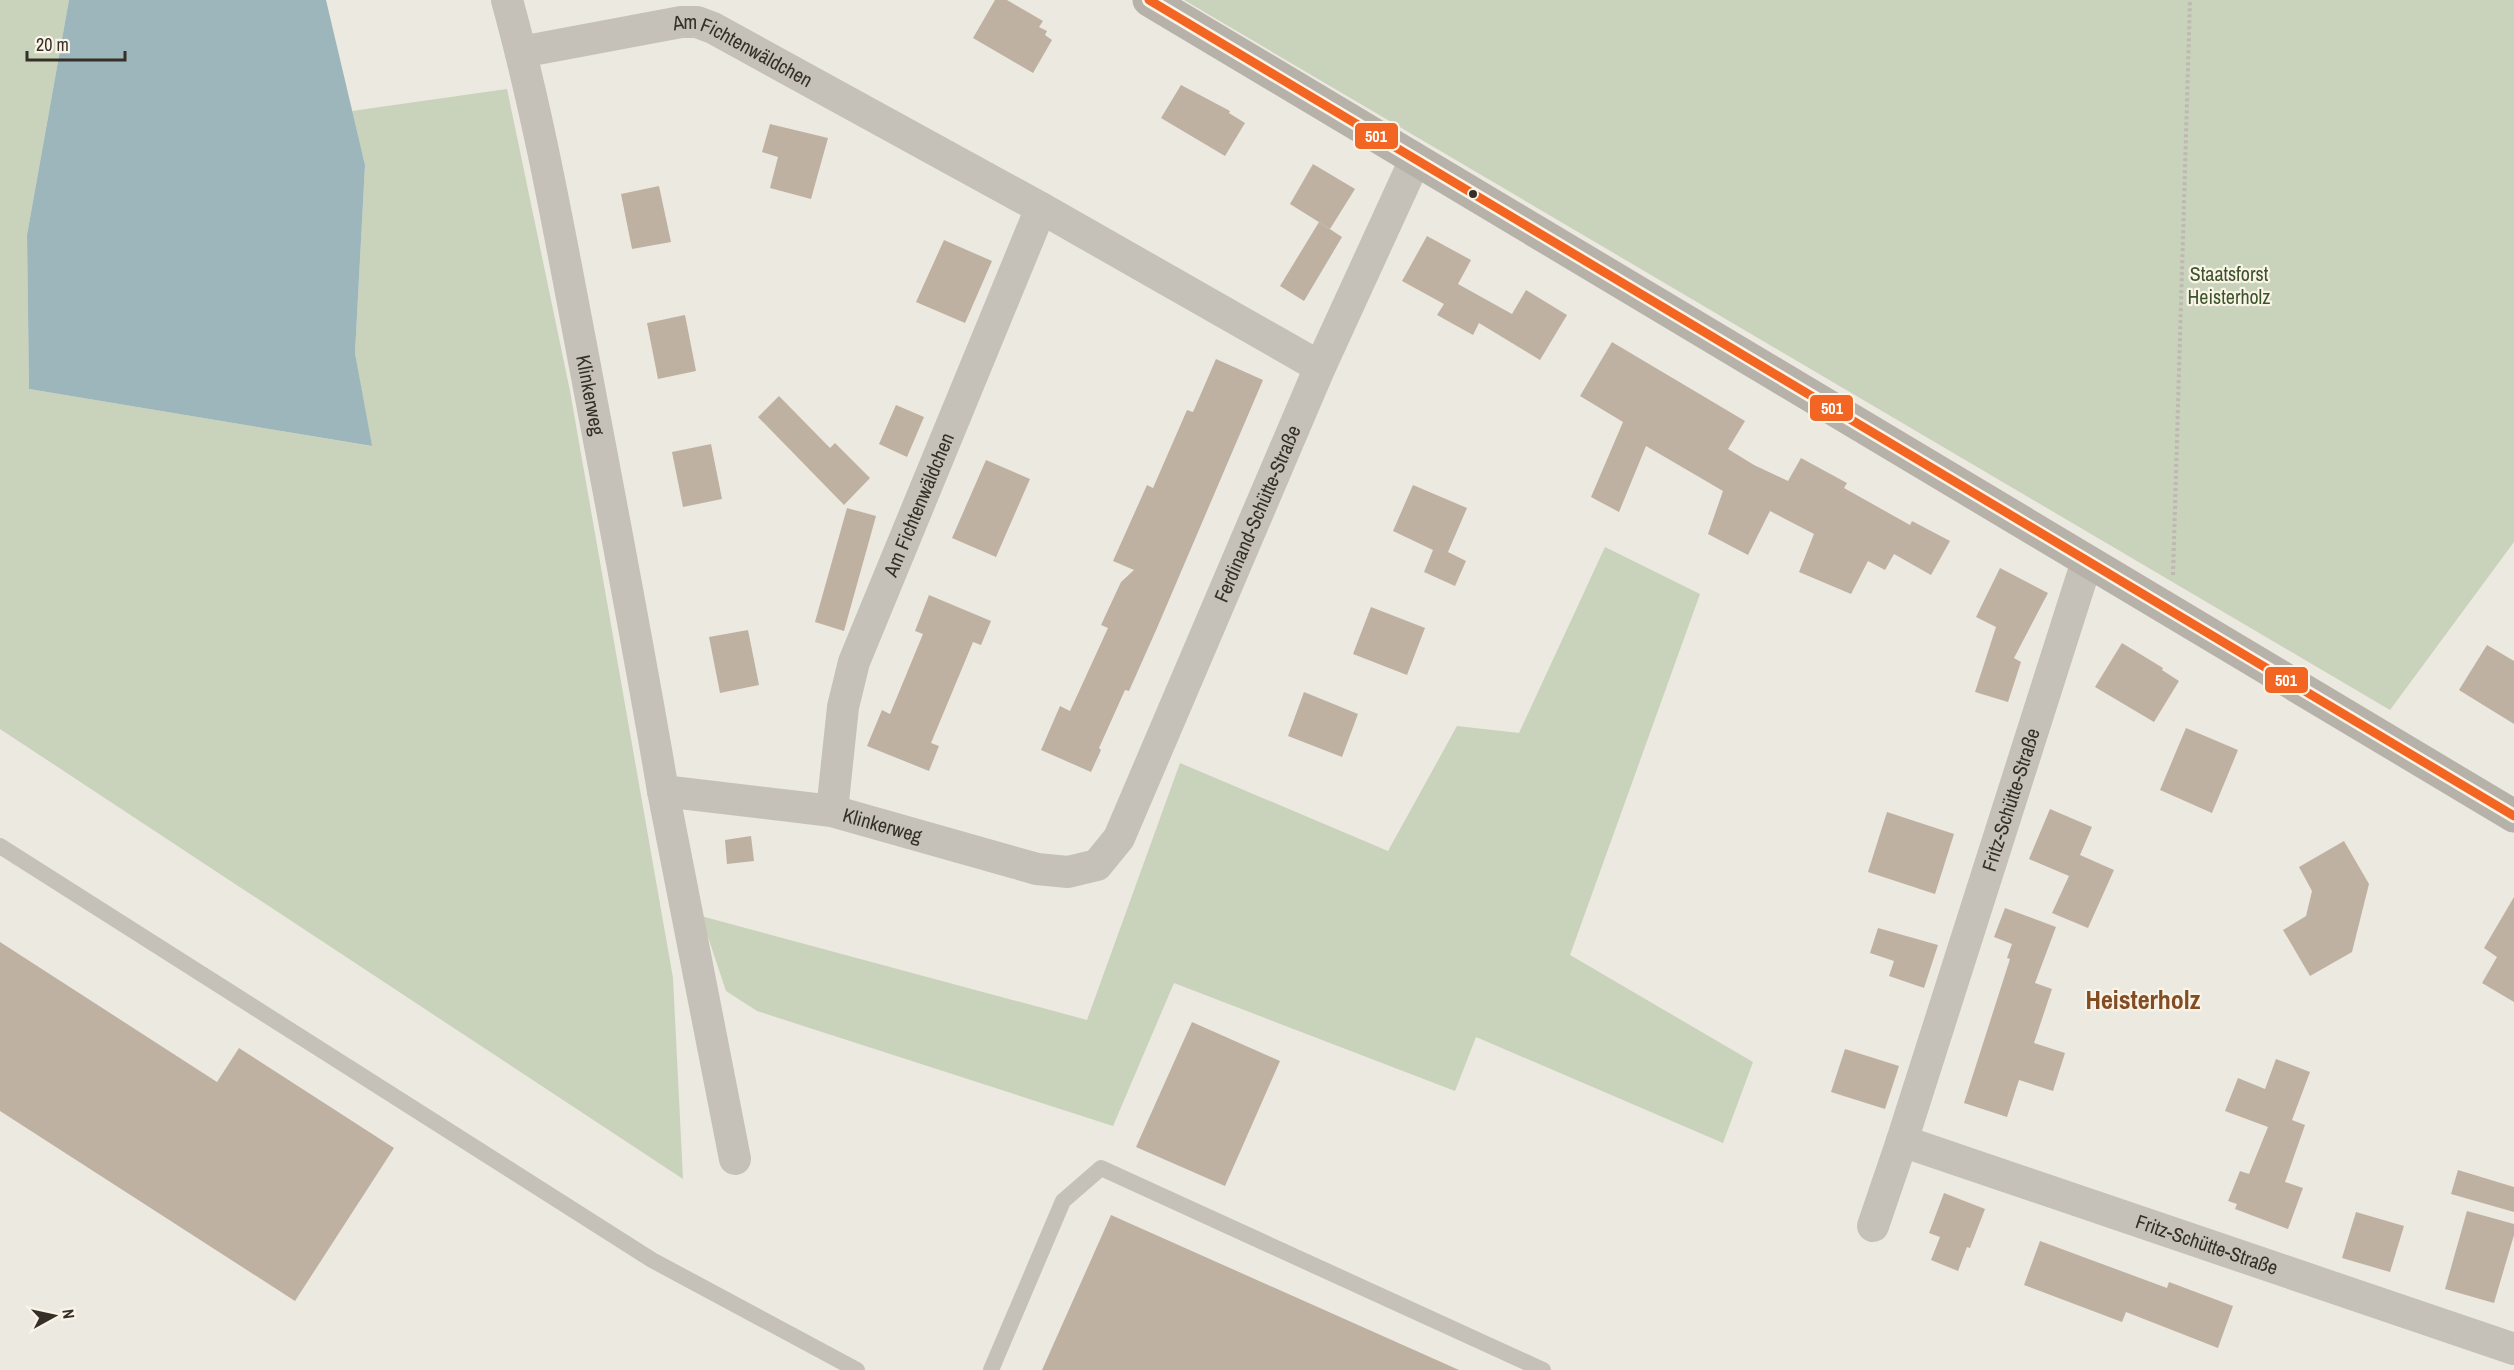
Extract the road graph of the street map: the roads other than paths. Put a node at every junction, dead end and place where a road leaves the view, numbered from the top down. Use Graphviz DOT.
graph roads {
  1 [pos="507,0"];
  2 [pos="1149,0"];
  3 [pos="521,52"];
  4 [pos="1415,160"];
  5 [pos="1041,208"];
  6 [pos="1320,367"];
  7 [pos="2087,561"];
  8 [pos="663,790"];
  9 [pos="832,811"];
  10 [pos="2514,816"];
  11 [pos="0,846"];
  12 [pos="1097,865"];
  13 [pos="1902,1141"];
  14 [pos="735,1159"];
  15 [pos="1873,1226"];
  16 [pos="2514,1349"];
  17 [pos="857,1370"];
  18 [pos="991,1370"];
  19 [pos="1543,1370"];
  1 -- 3 [label="street, Klinkerweg"];
  2 -- 4 [label="street"];
  3 -- 5 [label="street, Am Fichtenwäldchen"];
  3 -- 8 [label="street, Klinkerweg"];
  4 -- 6 [label="street, Ferdinand-Schütte-Straße"];
  4 -- 7 [label="street"];
  5 -- 6 [label="street, Am Fichtenwäldchen"];
  5 -- 9 [label="street, Am Fichtenwäldchen"];
  6 -- 12 [label="street, Ferdinand-Schütte-Straße"];
  7 -- 10 [label="street"];
  7 -- 13 [label="street, Fritz-Schütte-Straße"];
  8 -- 9 [label="street, Klinkerweg"];
  8 -- 14 [label="street, Klinkerweg"];
  9 -- 12 [label="street, Klinkerweg"];
  11 -- 17 [label="lane"];
  13 -- 15 [label="street, Fritz-Schütte-Straße"];
  13 -- 16 [label="street, Fritz-Schütte-Straße"];
  18 -- 19 [label="lane"];
}
